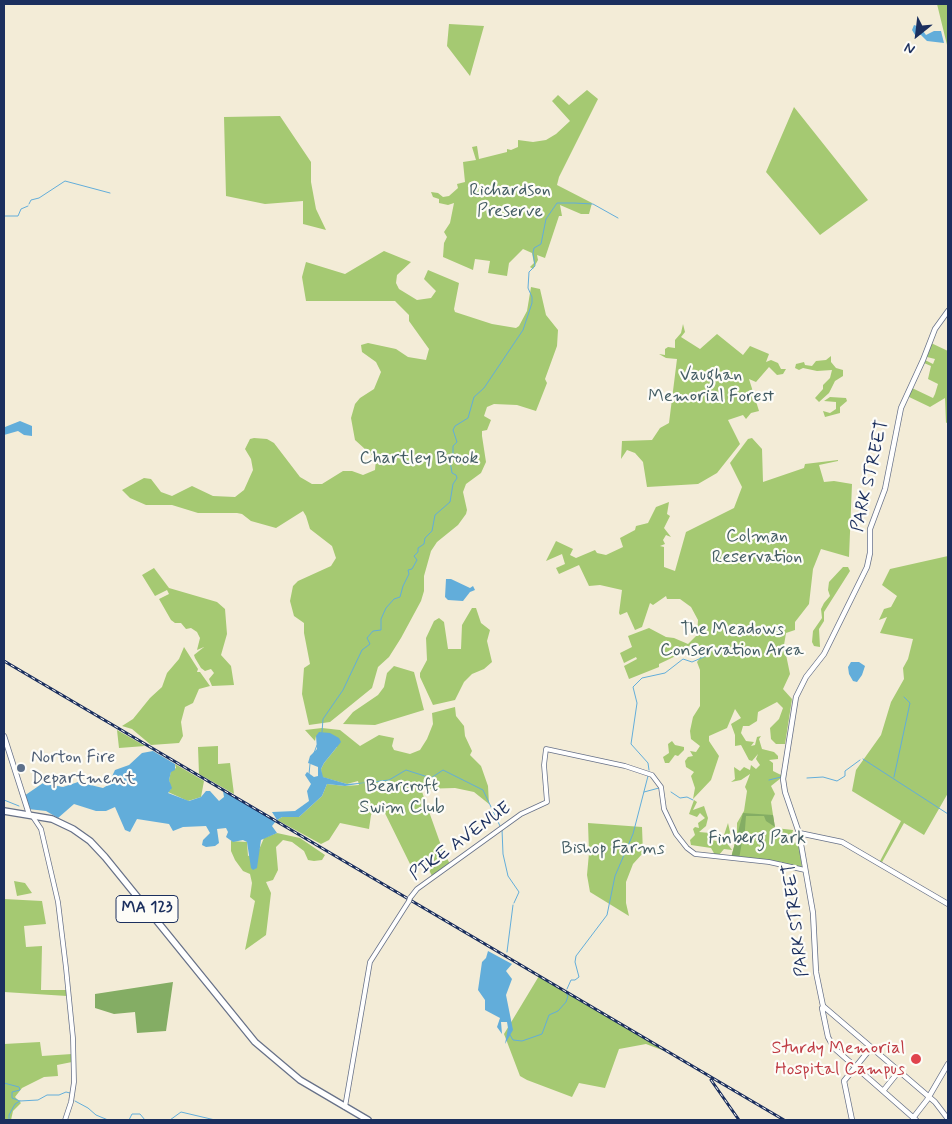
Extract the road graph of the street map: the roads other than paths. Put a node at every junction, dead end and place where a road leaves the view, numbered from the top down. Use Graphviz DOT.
graph roads {
  1 [pos="948,311"];
  2 [pos="4,736"];
  3 [pos="4,811"];
  4 [pos="30,814"];
  5 [pos="800,832"];
  6 [pos="805,870"];
  7 [pos="948,904"];
  8 [pos="825,1012"];
  9 [pos="871,1048"];
  10 [pos="948,1064"];
  11 [pos="856,1067"];
  12 [pos="899,1071"];
  13 [pos="883,1091"];
  14 [pos="929,1097"];
  15 [pos="345,1107"];
  16 [pos="914,1119"];
  17 [pos="948,1119"];
  18 [pos="65,1120"];
  19 [pos="368,1120"];
  20 [pos="852,1120"];
  1 -- 5 [label="main road, PARK STREET"];
  2 -- 4 [label="main road"];
  3 -- 4 [label="highway, MA 123"];
  4 -- 15 [label="highway, MA 123"];
  4 -- 18 [label="street"];
  5 -- 6 [label="main road, PARK STREET"];
  5 -- 7 [label="main road"];
  6 -- 8 [label="main road, PARK STREET"];
  6 -- 15 [label="street, PIKE AVENUE"];
  8 -- 9 [label="main road, PARK STREET"];
  8 -- 11 [label="main road"];
  9 -- 11 [label="main road"];
  9 -- 12 [label="main road, PARK STREET"];
  10 -- 14 [label="main road"];
  11 -- 13 [label="main road"];
  11 -- 20 [label="main road"];
  12 -- 13 [label="main road"];
  12 -- 14 [label="main road, PARK STREET"];
  13 -- 16 [label="main road"];
  14 -- 16 [label="main road"];
  14 -- 17 [label="main road, PARK STREET"];
  15 -- 19 [label="highway, MA 123"];
}
